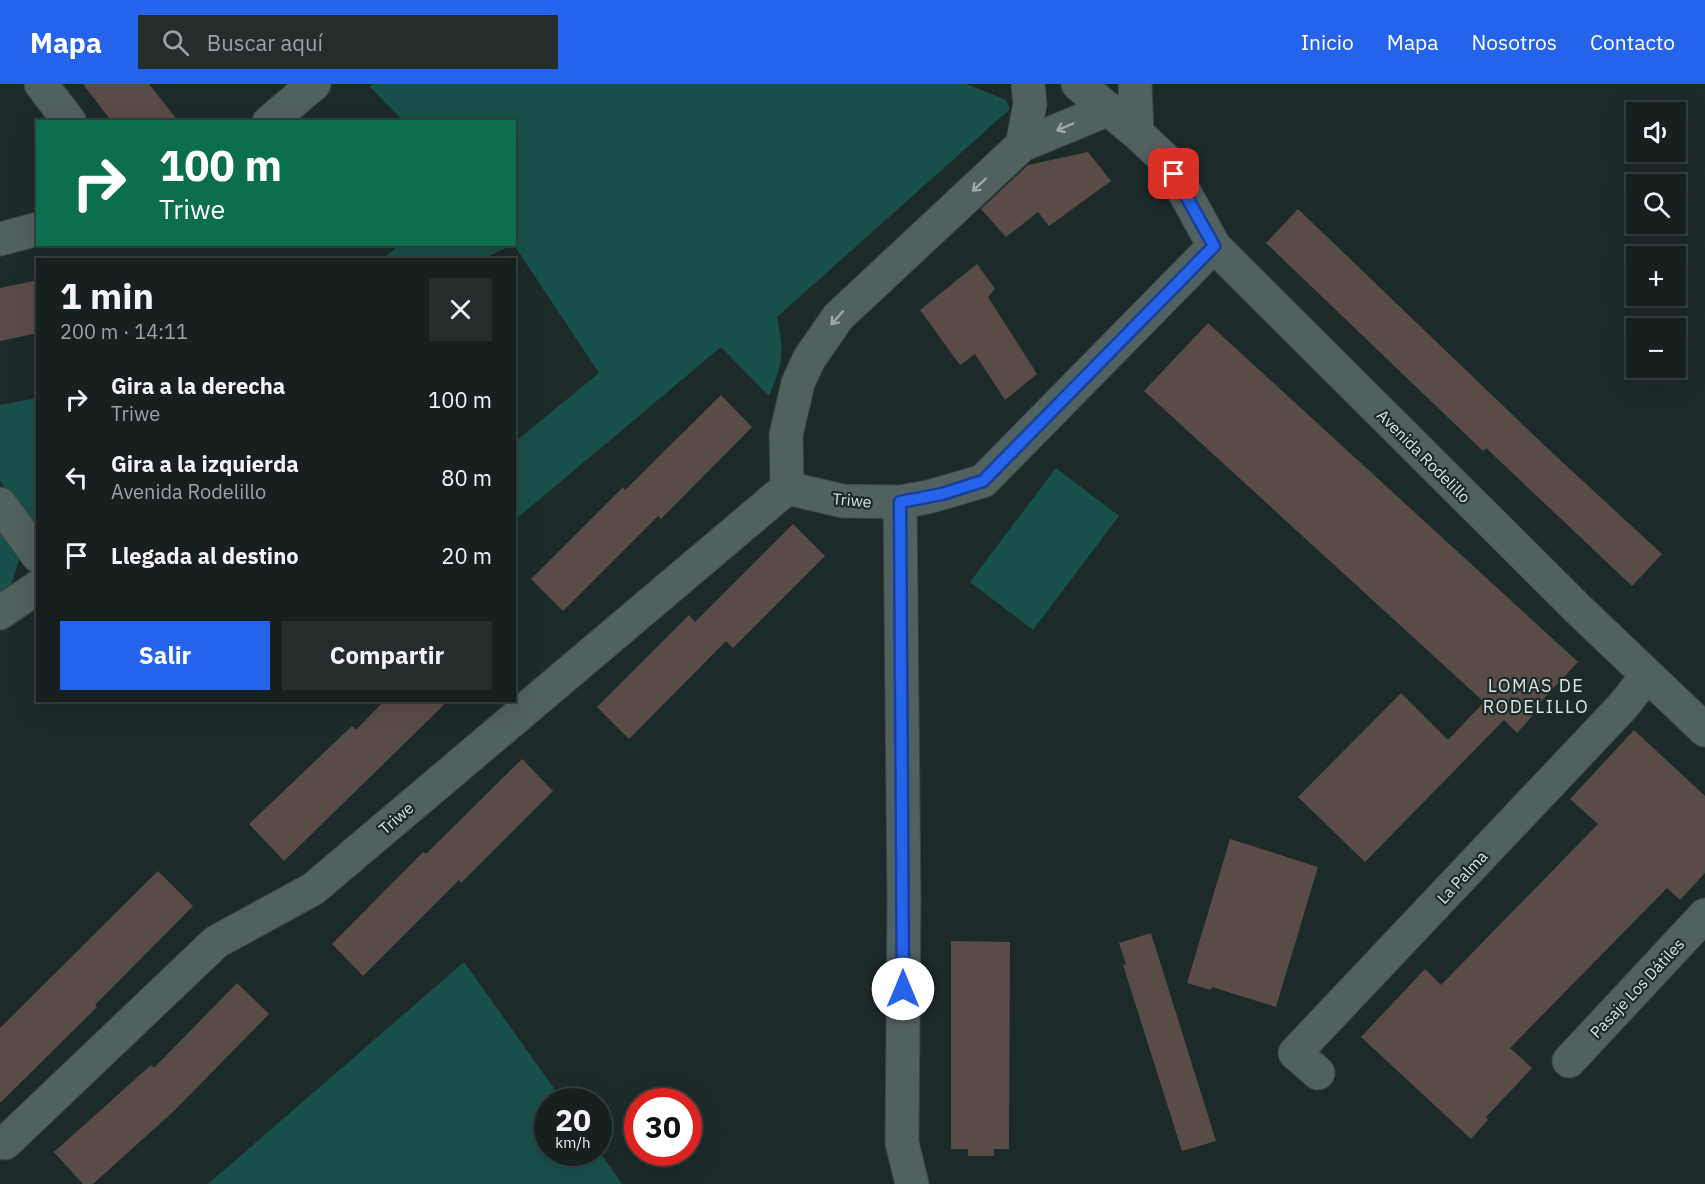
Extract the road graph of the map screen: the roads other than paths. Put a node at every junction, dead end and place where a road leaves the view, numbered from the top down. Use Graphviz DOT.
graph roads {
  1 [pos="41,84"];
  2 [pos="314,84"];
  3 [pos="1028,84"];
  4 [pos="1078,84"];
  5 [pos="1135,84"];
  6 [pos="1108,109"];
  7 [pos="68,120"];
  8 [pos="271,120"];
  9 [pos="1137,133"];
  10 [pos="1022,145"];
  11 [pos="36,230"];
  12 [pos="0,239"];
  13 [pos="1214,246"];
  14 [pos="787,488"];
  15 [pos="900,502"];
  16 [pos="0,504"];
  17 [pos="36,553"];
  18 [pos="36,587"];
  19 [pos="0,613"];
  20 [pos="1647,676"];
  21 [pos="1705,730"];
  22 [pos="1705,915"];
  23 [pos="1569,1061"];
  24 [pos="1318,1073"];
  25 [pos="5,1143"];
  26 [pos="912,1184"];
  1 -- 7 [label="street"];
  2 -- 8 [label="street"];
  3 -- 10 [label="street"];
  4 -- 6 [label="street, Avenida Rodelillo"];
  5 -- 9 [label="street"];
  6 -- 9 [label="street, Avenida Rodelillo"];
  6 -- 10 [label="street, one-way"];
  9 -- 13 [label="street, Avenida Rodelillo"];
  10 -- 14 [label="street, one-way"];
  11 -- 12 [label="street"];
  13 -- 15 [label="street, Triwe"];
  13 -- 20 [label="street, Avenida Rodelillo"];
  14 -- 15 [label="street, Triwe"];
  14 -- 25 [label="street, Triwe"];
  15 -- 26 [label="street"];
  16 -- 17 [label="street"];
  18 -- 19 [label="street"];
  20 -- 21 [label="street, Avenida Rodelillo"];
  20 -- 24 [label="street, La Palma"];
  22 -- 23 [label="street, Pasaje Los Dátiles"];
}
